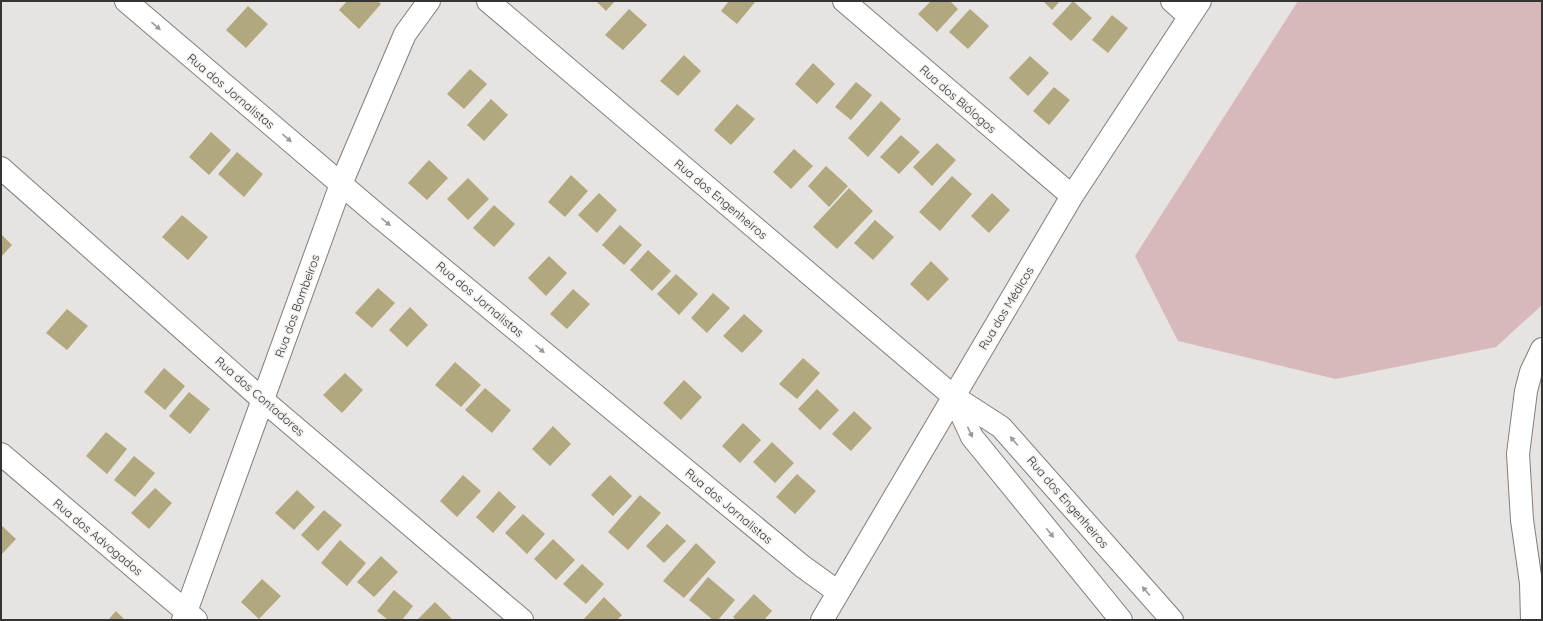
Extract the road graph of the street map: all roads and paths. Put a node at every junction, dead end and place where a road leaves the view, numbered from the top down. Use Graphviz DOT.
graph roads {
  1 [pos="126,1"];
  2 [pos="429,1"];
  3 [pos="488,1"];
  4 [pos="844,1"];
  5 [pos="1172,1"];
  6 [pos="1194,8"];
  7 [pos="1,168"];
  8 [pos="341,184"];
  9 [pos="1072,196"];
  10 [pos="1541,356"];
  11 [pos="1534,394"];
  12 [pos="953,396"];
  13 [pos="264,401"];
  14 [pos="1,454"];
  15 [pos="1537,582"];
  16 [pos="838,592"];
  17 [pos="189,617"];
  18 [pos="522,620"];
  19 [pos="822,620"];
  20 [pos="1121,620"];
  21 [pos="1172,620"];
  22 [pos="1532,620"];
  1 -- 8 [label="street, Rua dos Jornalistas, one-way"];
  2 -- 8 [label="street, Rua dos Bombeiros"];
  3 -- 12 [label="street, Rua dos Engenheiros"];
  4 -- 9 [label="street, Rua dos Biólogos"];
  5 -- 6 [label="street"];
  6 -- 9 [label="street, Rua dos Médicos"];
  7 -- 13 [label="street, Rua dos Contadores"];
  8 -- 13 [label="street, Rua dos Bombeiros"];
  8 -- 16 [label="street, Rua dos Jornalistas, one-way"];
  9 -- 12 [label="street, Rua dos Médicos"];
  10 -- 11 [label="street"];
  11 -- 15 [label="street"];
  12 -- 16 [label="street, Rua dos Médicos"];
  12 -- 20 [label="street, Rua dos Engenheiros, one-way"];
  21 -- 12 [label="street, Rua dos Engenheiros, one-way"];
  13 -- 17 [label="street, Rua dos Bombeiros"];
  13 -- 18 [label="street, Rua dos Contadores"];
  14 -- 17 [label="street, Rua dos Advogados"];
  15 -- 22 [label="street"];
  16 -- 19 [label="street, Rua dos Médicos"];
}
